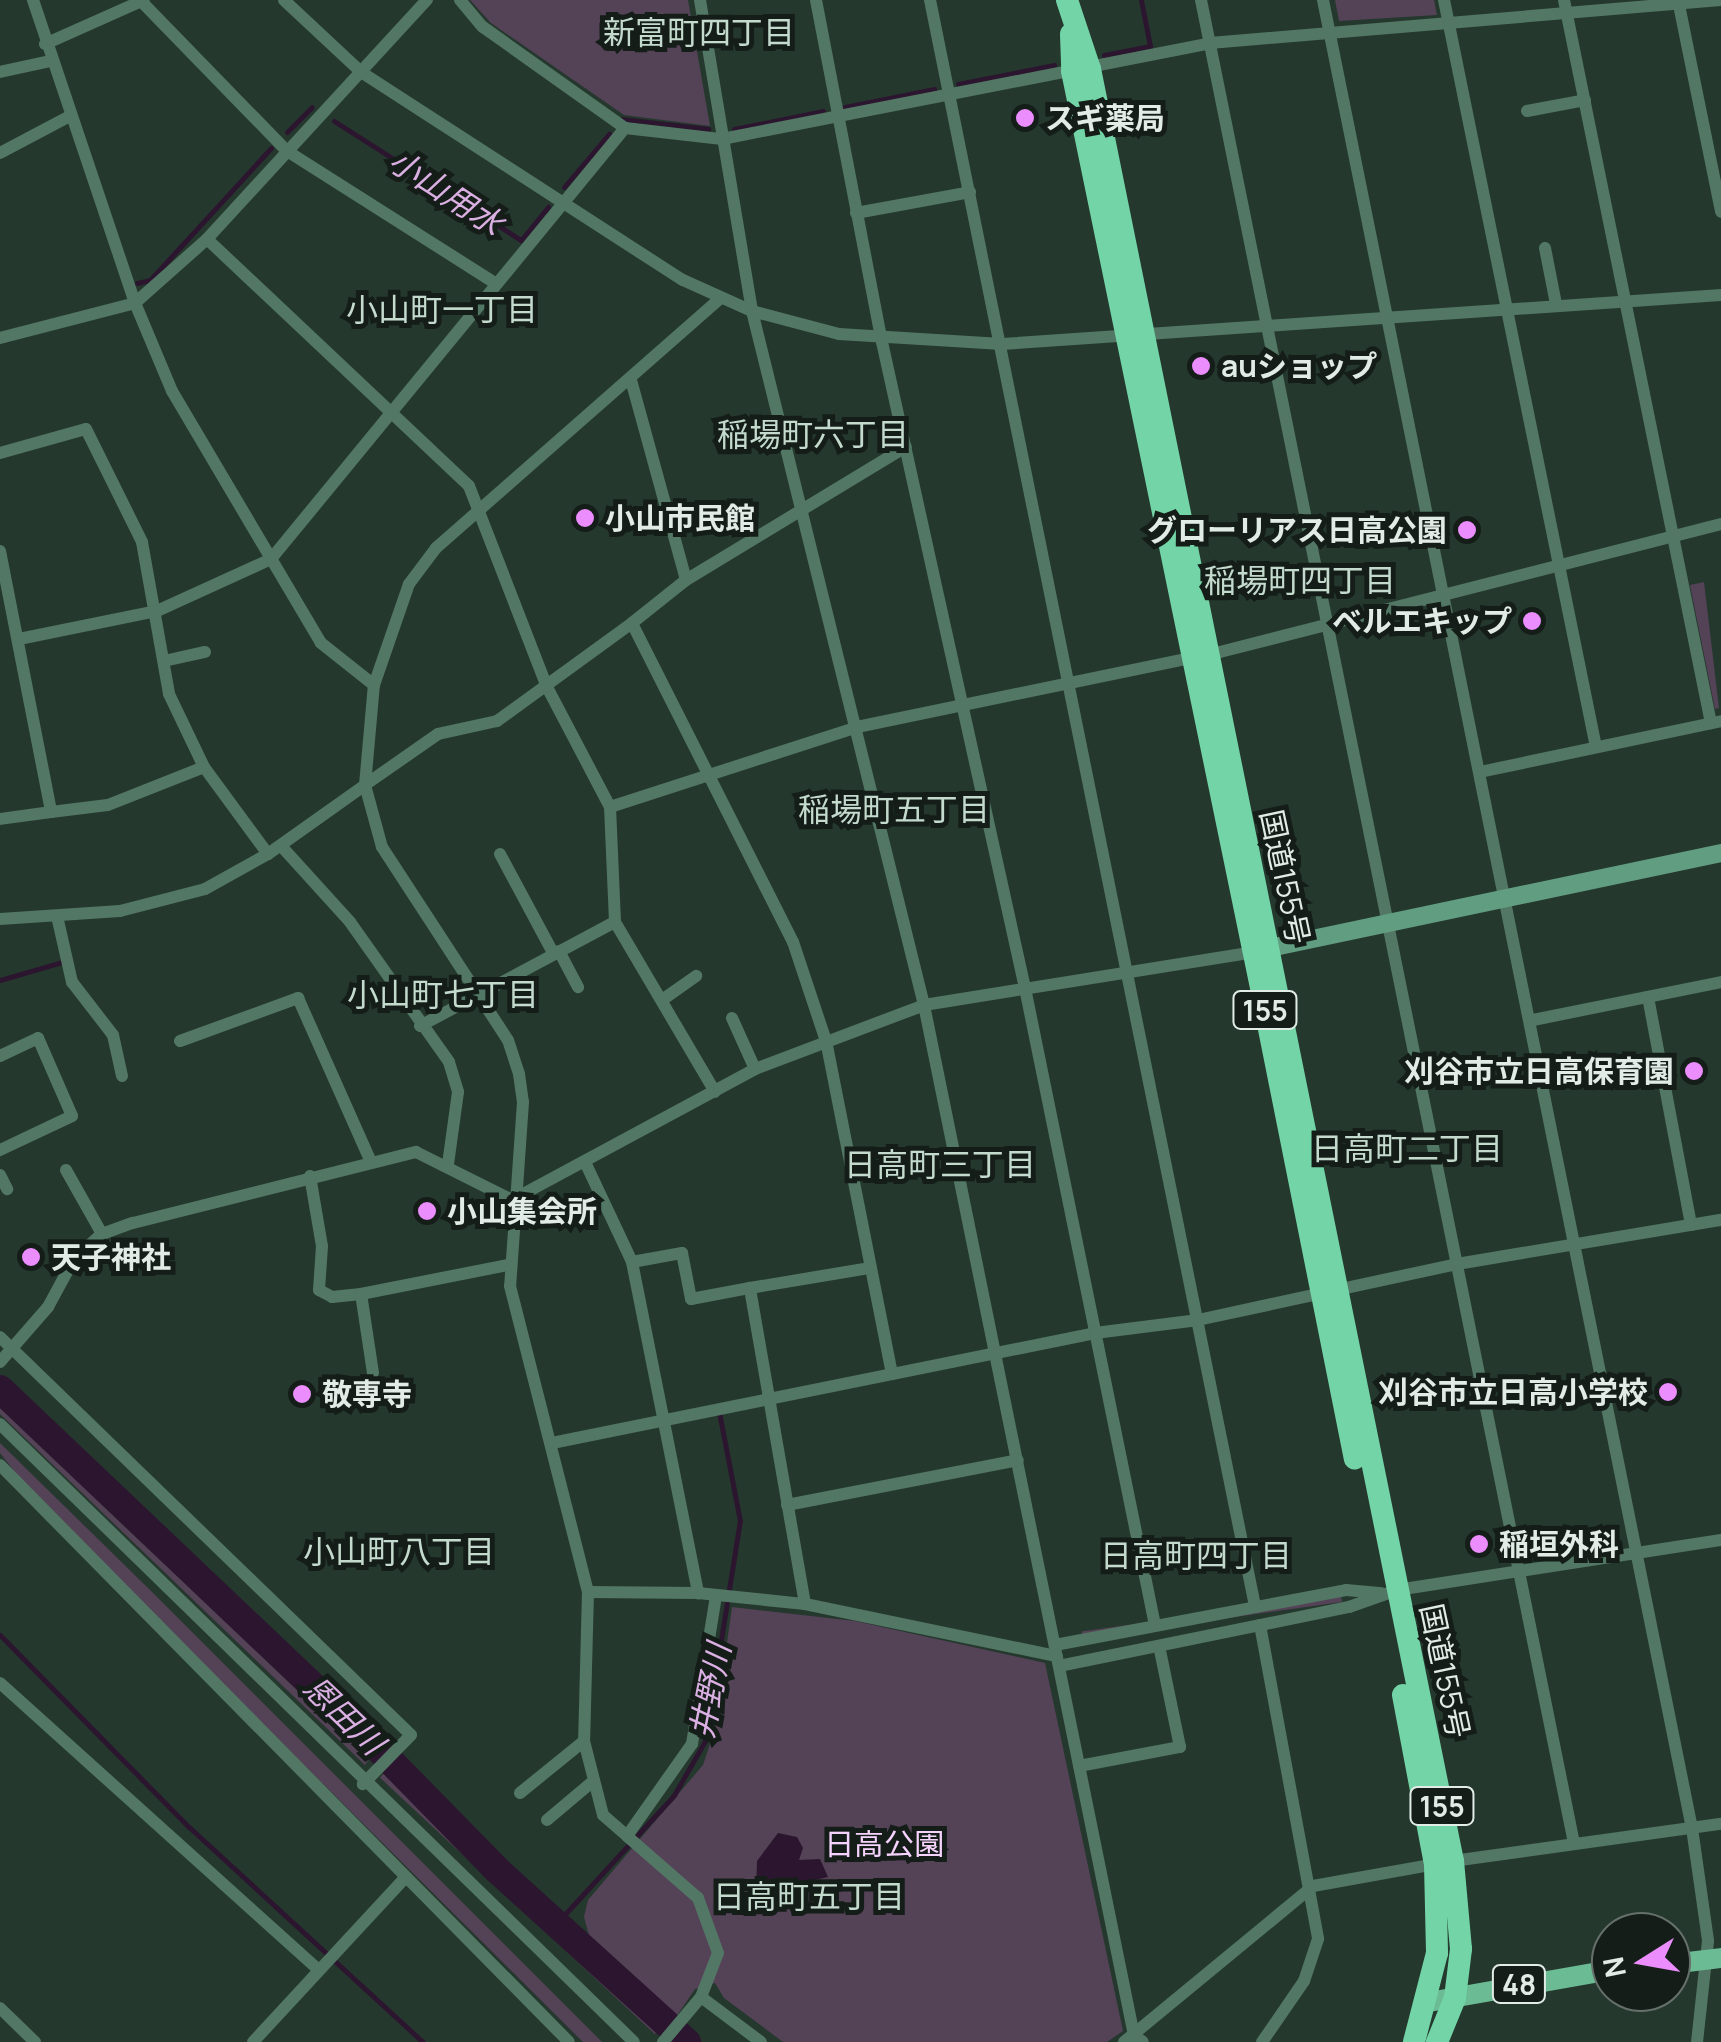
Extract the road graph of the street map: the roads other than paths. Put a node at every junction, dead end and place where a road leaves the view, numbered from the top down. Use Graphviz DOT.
graph roads {
  1 [pos="32,0"];
  2 [pos="284,0"];
  3 [pos="427,0"];
  4 [pos="460,0"];
  5 [pos="700,0"];
  6 [pos="816,0"];
  7 [pos="930,0"];
  8 [pos="1201,0"];
  9 [pos="1323,0"];
  10 [pos="1444,0"];
  11 [pos="1721,0"];
  12 [pos="141,1"];
  13 [pos="1679,2"];
  14 [pos="1566,6"];
  15 [pos="1069,10"];
  16 [pos="1449,22"];
  17 [pos="1330,32"];
  18 [pos="1210,43"];
  19 [pos="45,44"];
  20 [pos="50,61"];
  21 [pos="1081,70"];
  22 [pos="0,72"];
  23 [pos="361,72"];
  24 [pos="949,96"];
  25 [pos="1585,100"];
  26 [pos="1527,111"];
  27 [pos="68,117"];
  28 [pos="838,117"];
  29 [pos="624,128"];
  30 [pos="722,139"];
  31 [pos="287,152"];
  32 [pos="0,153"];
  33 [pos="970,192"];
  34 [pos="564,202"];
  35 [pos="1721,212"];
  36 [pos="856,213"];
  37 [pos="208,238"];
  38 [pos="1545,248"];
  39 [pos="495,283"];
  40 [pos="1721,295"];
  41 [pos="718,299"];
  42 [pos="1624,300"];
  43 [pos="135,302"];
  44 [pos="1556,304"];
  45 [pos="1506,307"];
  46 [pos="752,312"];
  47 [pos="1386,313"];
  48 [pos="1268,322"];
  49 [pos="1135,334"];
  50 [pos="0,338"];
  51 [pos="882,342"];
  52 [pos="1002,344"];
  53 [pos="631,380"];
  54 [pos="391,410"];
  55 [pos="906,448"];
  56 [pos="0,453"];
  57 [pos="802,509"];
  58 [pos="482,510"];
  59 [pos="1721,524"];
  60 [pos="1672,536"];
  61 [pos="0,550"];
  62 [pos="271,558"];
  63 [pos="1559,564"];
  64 [pos="686,580"];
  65 [pos="1444,592"];
  66 [pos="157,611"];
  67 [pos="632,623"];
  68 [pos="1329,624"];
  69 [pos="19,639"];
  70 [pos="206,652"];
  71 [pos="1201,656"];
  72 [pos="164,661"];
  73 [pos="1070,682"];
  74 [pos="374,685"];
  75 [pos="547,688"];
  76 [pos="963,704"];
  77 [pos="1716,722"];
  78 [pos="857,727"];
  79 [pos="1596,747"];
  80 [pos="204,767"];
  81 [pos="1480,772"];
  82 [pos="709,773"];
  83 [pos="365,785"];
  84 [pos="610,807"];
  85 [pos="51,812"];
  86 [pos="0,820"];
  87 [pos="283,848"];
  88 [pos="1721,853"];
  89 [pos="268,854"];
  90 [pos="500,854"];
  91 [pos="1506,898"];
  92 [pos="57,916"];
  93 [pos="0,919"];
  94 [pos="1391,921"];
  95 [pos="615,922"];
  96 [pos="1262,950"];
  97 [pos="556,952"];
  98 [pos="696,976"];
  99 [pos="1130,976"];
  100 [pos="1721,982"];
  101 [pos="578,987"];
  102 [pos="1025,988"];
  103 [pos="478,991"];
  104 [pos="1648,997"];
  105 [pos="662,1000"];
  106 [pos="924,1005"];
  107 [pos="732,1018"];
  108 [pos="1534,1020"];
  109 [pos="420,1026"];
  110 [pos="180,1041"];
  111 [pos="826,1041"];
  112 [pos="0,1056"];
  113 [pos="755,1069"];
  114 [pos="122,1076"];
  115 [pos="716,1092"];
  116 [pos="0,1150"];
  117 [pos="371,1162"];
  118 [pos="585,1162"];
  119 [pos="448,1164"];
  120 [pos="66,1170"];
  121 [pos="0,1175"];
  122 [pos="310,1176"];
  123 [pos="7,1189"];
  124 [pos="512,1200"];
  125 [pos="1721,1220"];
  126 [pos="1691,1225"];
  127 [pos="102,1234"];
  128 [pos="1575,1242"];
  129 [pos="632,1262"];
  130 [pos="1457,1264"];
  131 [pos="508,1265"];
  132 [pos="870,1268"];
  133 [pos="750,1288"];
  134 [pos="1329,1292"];
  135 [pos="361,1294"];
  136 [pos="1198,1320"];
  137 [pos="1095,1333"];
  138 [pos="0,1337"];
  139 [pos="14,1350"];
  140 [pos="996,1354"];
  141 [pos="0,1362"];
  142 [pos="374,1373"];
  143 [pos="892,1374"];
  144 [pos="769,1398"];
  145 [pos="665,1420"];
  146 [pos="0,1424"];
  147 [pos="552,1442"];
  148 [pos="1018,1460"];
  149 [pos="0,1465"];
  150 [pos="787,1506"];
  151 [pos="1721,1540"];
  152 [pos="1637,1553"];
  153 [pos="1519,1571"];
  154 [pos="1391,1591"];
  155 [pos="588,1592"];
  156 [pos="698,1593"];
  157 [pos="724,1596"];
  158 [pos="806,1604"];
  159 [pos="1256,1606"];
  160 [pos="1260,1624"];
  161 [pos="1155,1626"];
  162 [pos="1159,1646"];
  163 [pos="1057,1655"];
  164 [pos="0,1683"];
  165 [pos="584,1741"];
  166 [pos="1079,1766"];
  167 [pos="591,1783"];
  168 [pos="363,1784"];
  169 [pos="520,1793"];
  170 [pos="547,1820"];
  171 [pos="1721,1824"];
  172 [pos="1692,1828"];
  173 [pos="631,1840"];
  174 [pos="1574,1844"];
  175 [pos="1444,1863"];
  176 [pos="403,1880"];
  177 [pos="1313,1886"];
  178 [pos="1715,1959"];
  179 [pos="321,1965"];
  180 [pos="1591,1974"];
  181 [pos="1455,1998"];
  182 [pos="696,2002"];
  183 [pos="1428,2002"];
  184 [pos="0,2008"];
  185 [pos="1134,2040"];
  186 [pos="35,2042"];
  187 [pos="254,2042"];
  188 [pos="569,2042"];
  189 [pos="634,2042"];
  190 [pos="662,2042"];
  191 [pos="761,2042"];
  192 [pos="1262,2042"];
  193 [pos="1414,2042"];
  194 [pos="1438,2042"];
  195 [pos="1697,2042"];
  1 -- 19 [label="street"];
  2 -- 23 [label="street"];
  3 -- 23 [label="street"];
  4 -- 29 [label="street"];
  5 -- 30 [label="street"];
  6 -- 28 [label="street"];
  7 -- 24 [label="street"];
  8 -- 18 [label="street"];
  9 -- 17 [label="street"];
  10 -- 16 [label="street"];
  11 -- 13 [label="street"];
  12 -- 19 [label="street"];
  12 -- 31 [label="street"];
  13 -- 14 [label="street"];
  13 -- 35 [label="street"];
  14 -- 16 [label="street"];
  14 -- 25 [label="street"];
  15 -- 21 [label="highway, 国道155号 / 155"];
  16 -- 17 [label="street"];
  16 -- 45 [label="street"];
  17 -- 18 [label="street"];
  17 -- 47 [label="street"];
  18 -- 21 [label="street"];
  18 -- 48 [label="street"];
  19 -- 20 [label="street"];
  20 -- 22 [label="street"];
  20 -- 27 [label="street"];
  21 -- 24 [label="street"];
  21 -- 49 [label="highway, 国道155号 / 155"];
  23 -- 31 [label="street"];
  23 -- 34 [label="street"];
  24 -- 28 [label="street"];
  24 -- 33 [label="street"];
  25 -- 26 [label="street"];
  25 -- 42 [label="street"];
  27 -- 32 [label="street"];
  27 -- 43 [label="street"];
  28 -- 30 [label="street"];
  28 -- 36 [label="street"];
  29 -- 30 [label="street"];
  29 -- 34 [label="street"];
  30 -- 46 [label="street"];
  31 -- 37 [label="street"];
  31 -- 39 [label="street"];
  33 -- 36 [label="street"];
  33 -- 52 [label="street"];
  34 -- 39 [label="street"];
  34 -- 41 [label="street"];
  36 -- 51 [label="street"];
  37 -- 43 [label="street"];
  37 -- 54 [label="street"];
  38 -- 44 [label="street"];
  39 -- 54 [label="street"];
  40 -- 42 [label="street"];
  41 -- 46 [label="street"];
  41 -- 53 [label="street"];
  42 -- 44 [label="street"];
  42 -- 60 [label="street"];
  43 -- 50 [label="street"];
  43 -- 62 [label="street"];
  44 -- 45 [label="street"];
  45 -- 47 [label="street"];
  45 -- 63 [label="street"];
  46 -- 51 [label="street"];
  46 -- 57 [label="street"];
  47 -- 48 [label="street"];
  47 -- 65 [label="street"];
  48 -- 49 [label="street"];
  48 -- 68 [label="street"];
  49 -- 52 [label="street"];
  49 -- 71 [label="highway, 国道155号 / 155"];
  51 -- 52 [label="street"];
  51 -- 55 [label="street"];
  52 -- 73 [label="street"];
  53 -- 58 [label="street"];
  53 -- 64 [label="street"];
  54 -- 58 [label="street"];
  54 -- 62 [label="street"];
  55 -- 57 [label="street"];
  55 -- 76 [label="street"];
  56 -- 66 [label="street"];
  57 -- 64 [label="street"];
  57 -- 78 [label="street"];
  58 -- 74 [label="street"];
  58 -- 75 [label="street"];
  59 -- 60 [label="street"];
  60 -- 63 [label="street"];
  60 -- 77 [label="street"];
  61 -- 69 [label="street"];
  62 -- 66 [label="street"];
  62 -- 74 [label="street"];
  63 -- 65 [label="street"];
  63 -- 79 [label="street"];
  64 -- 67 [label="street"];
  65 -- 68 [label="street"];
  65 -- 81 [label="street"];
  66 -- 69 [label="street"];
  66 -- 72 [label="street"];
  67 -- 75 [label="street"];
  67 -- 82 [label="street"];
  68 -- 71 [label="street"];
  68 -- 94 [label="street"];
  69 -- 85 [label="street"];
  70 -- 72 [label="street"];
  71 -- 73 [label="street"];
  71 -- 96 [label="highway, 国道155号 / 155"];
  72 -- 80 [label="street"];
  73 -- 76 [label="street"];
  73 -- 99 [label="street"];
  74 -- 83 [label="street"];
  75 -- 83 [label="street"];
  75 -- 84 [label="street"];
  76 -- 78 [label="street"];
  76 -- 102 [label="street"];
  77 -- 79 [label="street"];
  78 -- 82 [label="street"];
  78 -- 106 [label="street"];
  79 -- 81 [label="street"];
  80 -- 85 [label="street"];
  80 -- 89 [label="street"];
  81 -- 91 [label="street"];
  82 -- 84 [label="street"];
  82 -- 111 [label="street"];
  83 -- 87 [label="street"];
  83 -- 103 [label="street"];
  84 -- 95 [label="street"];
  85 -- 86 [label="street"];
  87 -- 89 [label="street"];
  87 -- 109 [label="street"];
  88 -- 91 [label="street"];
  89 -- 92 [label="street"];
  90 -- 97 [label="street"];
  91 -- 94 [label="street"];
  91 -- 108 [label="street"];
  92 -- 93 [label="street"];
  92 -- 114 [label="street"];
  94 -- 96 [label="street"];
  94 -- 130 [label="street"];
  95 -- 97 [label="street"];
  95 -- 105 [label="street"];
  96 -- 99 [label="street"];
  96 -- 134 [label="highway, 国道155号 / 155"];
  97 -- 101 [label="street"];
  97 -- 103 [label="street"];
  98 -- 105 [label="street"];
  99 -- 102 [label="street"];
  99 -- 136 [label="street"];
  100 -- 104 [label="street"];
  102 -- 106 [label="street"];
  102 -- 137 [label="street"];
  103 -- 109 [label="street"];
  103 -- 124 [label="street"];
  104 -- 108 [label="street"];
  104 -- 126 [label="street"];
  105 -- 115 [label="street"];
  106 -- 111 [label="street"];
  106 -- 140 [label="street"];
  107 -- 113 [label="street"];
  108 -- 128 [label="street"];
  109 -- 119 [label="street"];
  110 -- 117 [label="street"];
  111 -- 113 [label="street"];
  111 -- 132 [label="street"];
  112 -- 116 [label="street"];
  113 -- 115 [label="street"];
  115 -- 118 [label="street"];
  117 -- 119 [label="street"];
  117 -- 122 [label="street"];
  118 -- 124 [label="street"];
  118 -- 129 [label="street"];
  119 -- 124 [label="street"];
  120 -- 127 [label="street"];
  121 -- 123 [label="street"];
  122 -- 127 [label="street"];
  122 -- 135 [label="street"];
  124 -- 131 [label="street"];
  125 -- 126 [label="street"];
  126 -- 128 [label="street"];
  127 -- 139 [label="street"];
  128 -- 130 [label="street"];
  128 -- 152 [label="street"];
  129 -- 133 [label="street"];
  129 -- 145 [label="street"];
  130 -- 134 [label="street"];
  130 -- 153 [label="street"];
  131 -- 135 [label="street"];
  131 -- 147 [label="street"];
  132 -- 133 [label="street"];
  132 -- 143 [label="street"];
  133 -- 144 [label="street"];
  134 -- 136 [label="street"];
  134 -- 154 [label="highway, 国道155号 / 155"];
  135 -- 142 [label="street"];
  136 -- 137 [label="street"];
  136 -- 159 [label="street"];
  137 -- 140 [label="street"];
  137 -- 161 [label="street"];
  138 -- 139 [label="street"];
  139 -- 141 [label="street"];
  139 -- 168 [label="street"];
  140 -- 143 [label="street"];
  140 -- 148 [label="street"];
  143 -- 144 [label="street"];
  144 -- 145 [label="street"];
  144 -- 150 [label="street"];
  145 -- 147 [label="street"];
  145 -- 156 [label="street"];
  146 -- 168 [label="street"];
  147 -- 155 [label="street"];
  148 -- 150 [label="street"];
  148 -- 163 [label="street"];
  149 -- 176 [label="street"];
  150 -- 158 [label="street"];
  151 -- 152 [label="street"];
  152 -- 153 [label="street"];
  152 -- 172 [label="street"];
  153 -- 154 [label="street"];
  153 -- 174 [label="street"];
  154 -- 159 [label="street"];
  154 -- 160 [label="street"];
  154 -- 175 [label="highway, 国道155号 / 155"];
  155 -- 156 [label="street"];
  155 -- 165 [label="street"];
  156 -- 157 [label="street"];
  157 -- 158 [label="street"];
  157 -- 173 [label="street"];
  158 -- 163 [label="street"];
  159 -- 161 [label="street"];
  160 -- 162 [label="street"];
  160 -- 177 [label="street"];
  161 -- 163 [label="street"];
  162 -- 163 [label="street"];
  162 -- 166 [label="street"];
  163 -- 166 [label="street"];
  164 -- 179 [label="street"];
  165 -- 167 [label="street"];
  165 -- 169 [label="street"];
  166 -- 185 [label="street"];
  167 -- 170 [label="street"];
  167 -- 173 [label="street"];
  168 -- 189 [label="street"];
  171 -- 172 [label="street"];
  172 -- 174 [label="street"];
  172 -- 178 [label="street"];
  173 -- 182 [label="street"];
  174 -- 175 [label="street"];
  175 -- 177 [label="street"];
  175 -- 181 [label="highway, 国道155号 / 155"];
  175 -- 183 [label="highway, 国道155号 / 155"];
  176 -- 179 [label="street"];
  176 -- 188 [label="street"];
  177 -- 185 [label="street"];
  177 -- 192 [label="street"];
  178 -- 195 [label="street"];
  179 -- 187 [label="street"];
  180 -- 181 [label="main road, 48"];
  181 -- 183 [label="main road, 48"];
  181 -- 194 [label="highway, 国道155号 / 155"];
  182 -- 190 [label="street"];
  182 -- 191 [label="street"];
  183 -- 193 [label="highway, 国道155号 / 155"];
  184 -- 186 [label="street"];
}
